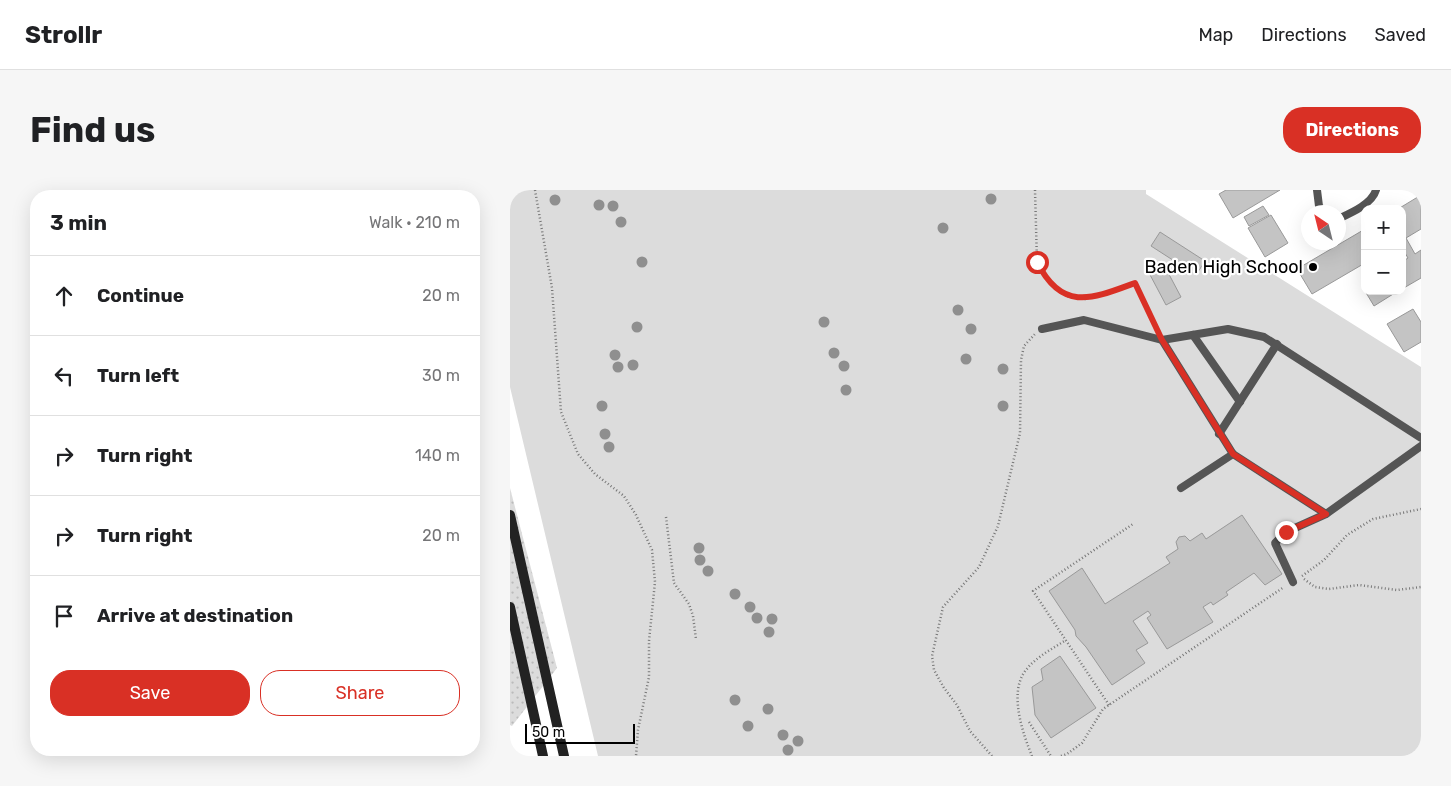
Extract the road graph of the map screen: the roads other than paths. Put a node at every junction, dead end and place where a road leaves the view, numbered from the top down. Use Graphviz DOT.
graph roads {
  1 [pos="1376,190"];
  2 [pos="1317,191"];
  3 [pos="1319,205"];
  4 [pos="1346,215"];
  5 [pos="1042,329"];
  6 [pos="1193,335"];
  7 [pos="1162,340"];
  8 [pos="1278,344"];
  9 [pos="1240,402"];
  10 [pos="1219,434"];
  11 [pos="1421,438"];
  12 [pos="1421,446"];
  13 [pos="1233,454"];
  14 [pos="1180,488"];
  15 [pos="1326,514"];
  16 [pos="510,515"];
  17 [pos="1293,582"];
  18 [pos="510,608"];
  19 [pos="544,756"];
  20 [pos="564,756"];
  1 -- 4 [label="lane"];
  2 -- 3 [label="lane"];
  5 -- 7 [label="lane"];
  6 -- 7 [label="lane"];
  6 -- 8 [label="lane"];
  6 -- 9 [label="lane"];
  7 -- 10 [label="lane"];
  8 -- 9 [label="lane"];
  8 -- 11 [label="lane"];
  9 -- 10 [label="lane"];
  10 -- 13 [label="lane"];
  12 -- 15 [label="lane"];
  13 -- 14 [label="lane"];
  13 -- 15 [label="lane"];
  15 -- 17 [label="lane"];
  16 -- 20 [label="main road"];
  18 -- 19 [label="main road"];
}
